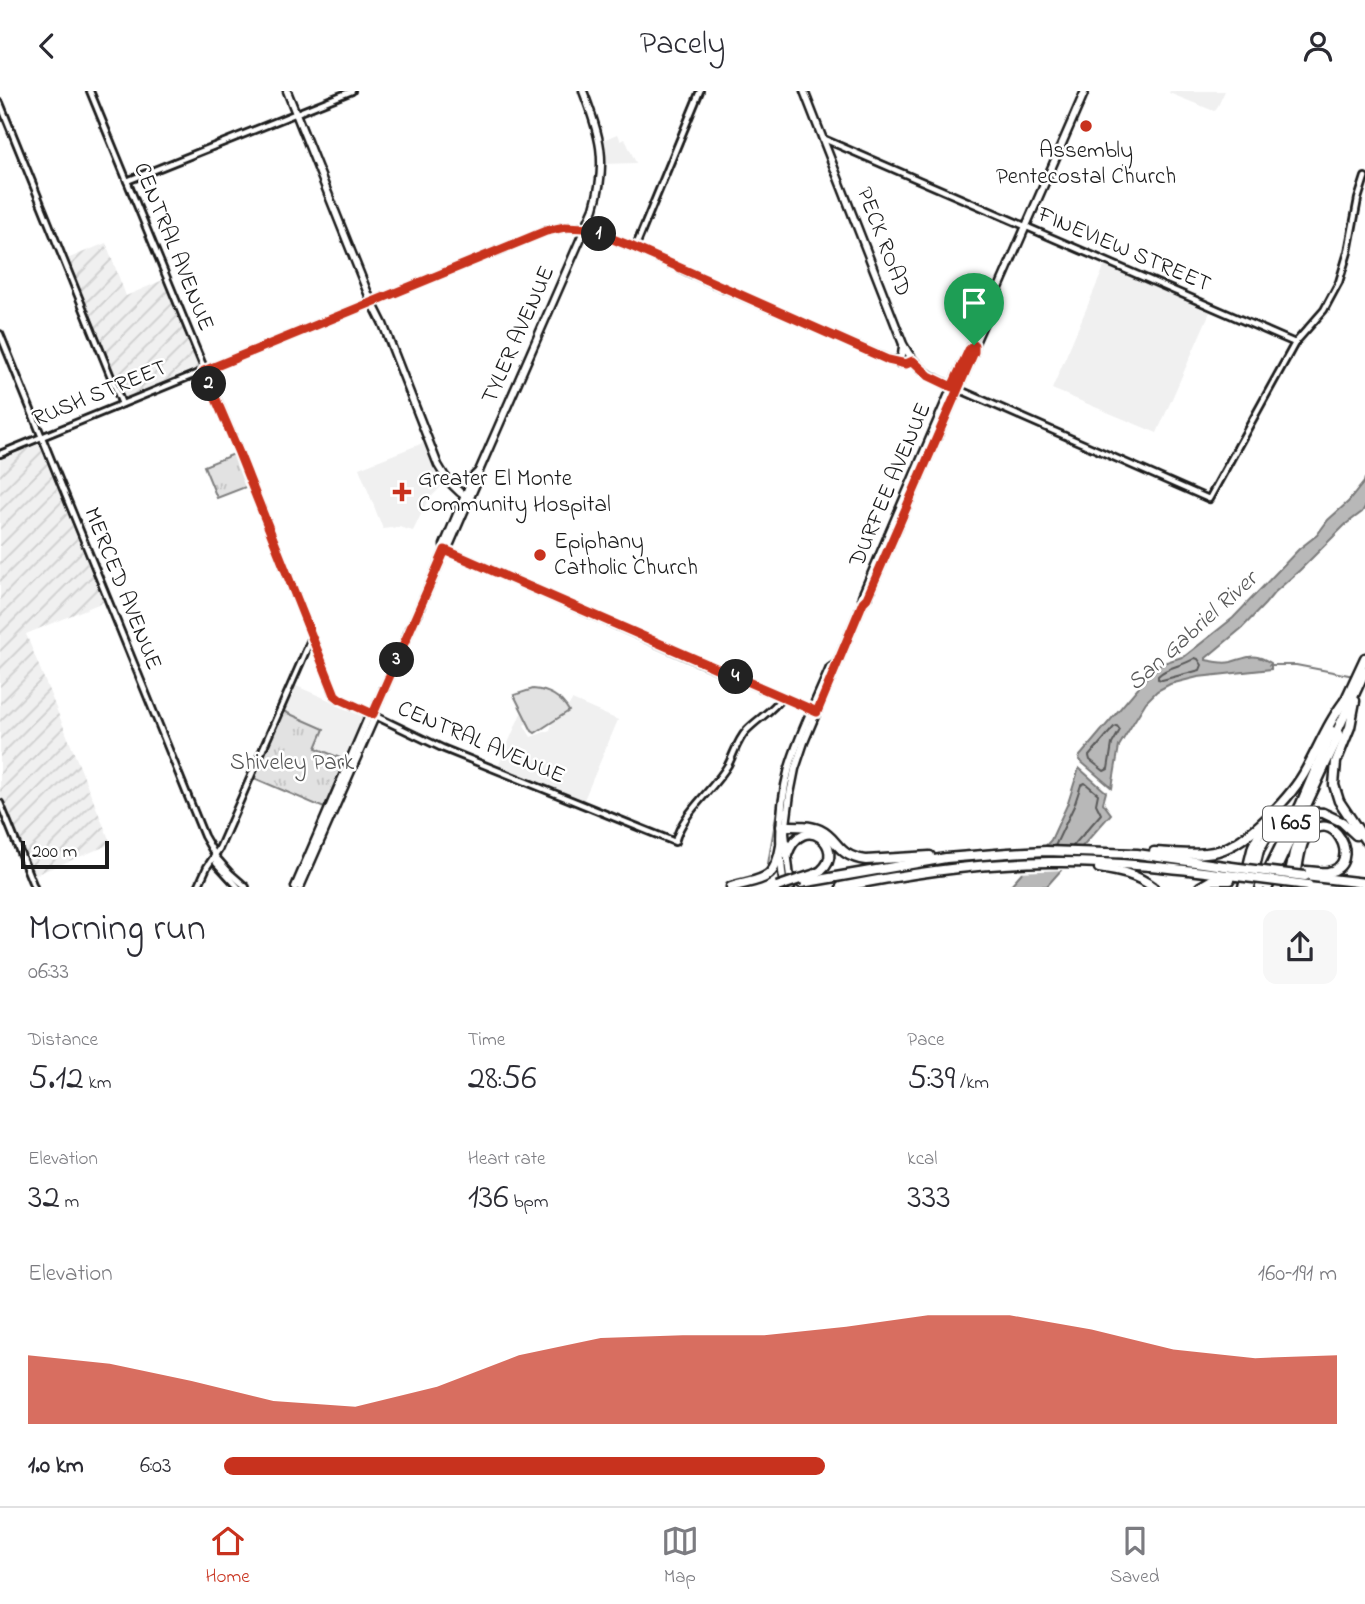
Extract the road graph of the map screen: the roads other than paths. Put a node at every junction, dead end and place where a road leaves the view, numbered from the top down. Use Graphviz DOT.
graph roads {
  1 [pos="90,91"];
  2 [pos="290,91"];
  3 [pos="352,91"];
  4 [pos="583,91"];
  5 [pos="700,91"];
  6 [pos="804,91"];
  7 [pos="1085,91"];
  8 [pos="0,103"];
  9 [pos="298,112"];
  10 [pos="823,139"];
  11 [pos="1365,177"];
  12 [pos="127,181"];
  13 [pos="1026,226"];
  14 [pos="585,228"];
  15 [pos="635,248"];
  16 [pos="373,302"];
  17 [pos="0,334"];
  18 [pos="903,344"];
  19 [pos="1295,344"];
  20 [pos="893,361"];
  21 [pos="913,361"];
  22 [pos="204,371"];
  23 [pos="955,388"];
  24 [pos="122,404"];
  25 [pos="42,437"];
  26 [pos="0,454"];
  27 [pos="467,497"];
  28 [pos="445,550"];
  29 [pos="312,636"];
  30 [pos="1364,664"];
  31 [pos="1365,678"];
  32 [pos="1353,695"];
  33 [pos="782,697"];
  34 [pos="815,711"];
  35 [pos="373,714"];
  36 [pos="1318,780"];
  37 [pos="0,803"];
  38 [pos="1281,803"];
  39 [pos="783,826"];
  40 [pos="1365,842"];
  41 [pos="781,846"];
  42 [pos="1135,854"];
  43 [pos="215,855"];
  44 [pos="787,855"];
  45 [pos="947,858"];
  46 [pos="1085,863"];
  47 [pos="1306,877"];
  48 [pos="1239,878"];
  49 [pos="800,881"];
  50 [pos="1365,883"];
  51 [pos="847,886"];
  52 [pos="34,887"];
  53 [pos="198,887"];
  54 [pos="238,887"];
  55 [pos="246,887"];
  56 [pos="298,887"];
  57 [pos="731,887"];
  58 [pos="781,887"];
  59 [pos="791,887"];
  60 [pos="1153,887"];
  61 [pos="1200,887"];
  62 [pos="1250,887"];
  63 [pos="1260,887"];
  64 [pos="1267,887"];
  65 [pos="1287,887"];
  66 [pos="1294,887"];
  67 [pos="1318,887"];
  1 -- 12 [label="street, CENTRAL AVENUE"];
  2 -- 9 [label="main road"];
  3 -- 9 [label="street"];
  4 -- 14 [label="main road, TYLER AVENUE"];
  5 -- 15 [label="street"];
  6 -- 10 [label="main road, PECK ROAD"];
  7 -- 13 [label="main road, DURFEE AVENUE"];
  8 -- 24 [label="street"];
  9 -- 12 [label="street"];
  9 -- 16 [label="main road"];
  10 -- 13 [label="street, FINEVIEW STREET"];
  10 -- 18 [label="main road, PECK ROAD"];
  11 -- 19 [label="street"];
  12 -- 22 [label="street, CENTRAL AVENUE"];
  13 -- 19 [label="street, FINEVIEW STREET"];
  13 -- 23 [label="main road, DURFEE AVENUE"];
  14 -- 15 [label="street, RUSH STREET"];
  14 -- 16 [label="street, RUSH STREET"];
  14 -- 27 [label="main road, TYLER AVENUE"];
  15 -- 20 [label="street, RUSH STREET"];
  16 -- 22 [label="street, RUSH STREET"];
  16 -- 27 [label="main road"];
  17 -- 25 [label="street, MERCED AVENUE"];
  18 -- 20 [label="main road"];
  18 -- 21 [label="main road, PECK ROAD"];
  19 -- 23 [label="street"];
  20 -- 21 [label="street, RUSH STREET"];
  21 -- 23 [label="main road, PECK ROAD"];
  22 -- 24 [label="street, RUSH STREET"];
  22 -- 29 [label="street, CENTRAL AVENUE"];
  23 -- 34 [label="main road, DURFEE AVENUE"];
  24 -- 25 [label="street, RUSH STREET"];
  25 -- 26 [label="street, RUSH STREET"];
  25 -- 43 [label="street, MERCED AVENUE"];
  27 -- 28 [label="main road, TYLER AVENUE"];
  28 -- 33 [label="street"];
  28 -- 35 [label="main road, TYLER AVENUE"];
  29 -- 35 [label="street, CENTRAL AVENUE"];
  29 -- 43 [label="street"];
  30 -- 32 [label="highway, I 605"];
  31 -- 32 [label="highway, I 605"];
  32 -- 36 [label="highway, I 605"];
  32 -- 38 [label="highway"];
  32 -- 40 [label="highway"];
  32 -- 63 [label="highway, I 605"];
  32 -- 64 [label="highway"];
  33 -- 34 [label="street"];
  33 -- 35 [label="street, CENTRAL AVENUE"];
  34 -- 39 [label="main road"];
  35 -- 56 [label="main road, TYLER AVENUE"];
  36 -- 64 [label="highway, I 605"];
  36 -- 65 [label="highway"];
  37 -- 52 [label="street"];
  38 -- 42 [label="highway"];
  38 -- 48 [label="highway"];
  39 -- 41 [label="main road"];
  39 -- 44 [label="main road"];
  39 -- 45 [label="highway"];
  40 -- 62 [label="highway, bridge"];
  41 -- 57 [label="highway"];
  41 -- 58 [label="main road"];
  42 -- 45 [label="highway"];
  42 -- 48 [label="highway"];
  43 -- 53 [label="street"];
  43 -- 54 [label="street, MERCED AVENUE"];
  43 -- 55 [label="street, MERCED AVENUE"];
  44 -- 49 [label="highway"];
  44 -- 59 [label="main road"];
  45 -- 49 [label="highway"];
  46 -- 48 [label="highway"];
  46 -- 51 [label="highway"];
  46 -- 60 [label="highway"];
  47 -- 48 [label="highway, bridge"];
  47 -- 48 [label="highway, bridge"];
  47 -- 50 [label="highway"];
  47 -- 66 [label="highway"];
  47 -- 67 [label="highway"];
  48 -- 61 [label="highway"];
  49 -- 58 [label="highway, bridge"];
}
